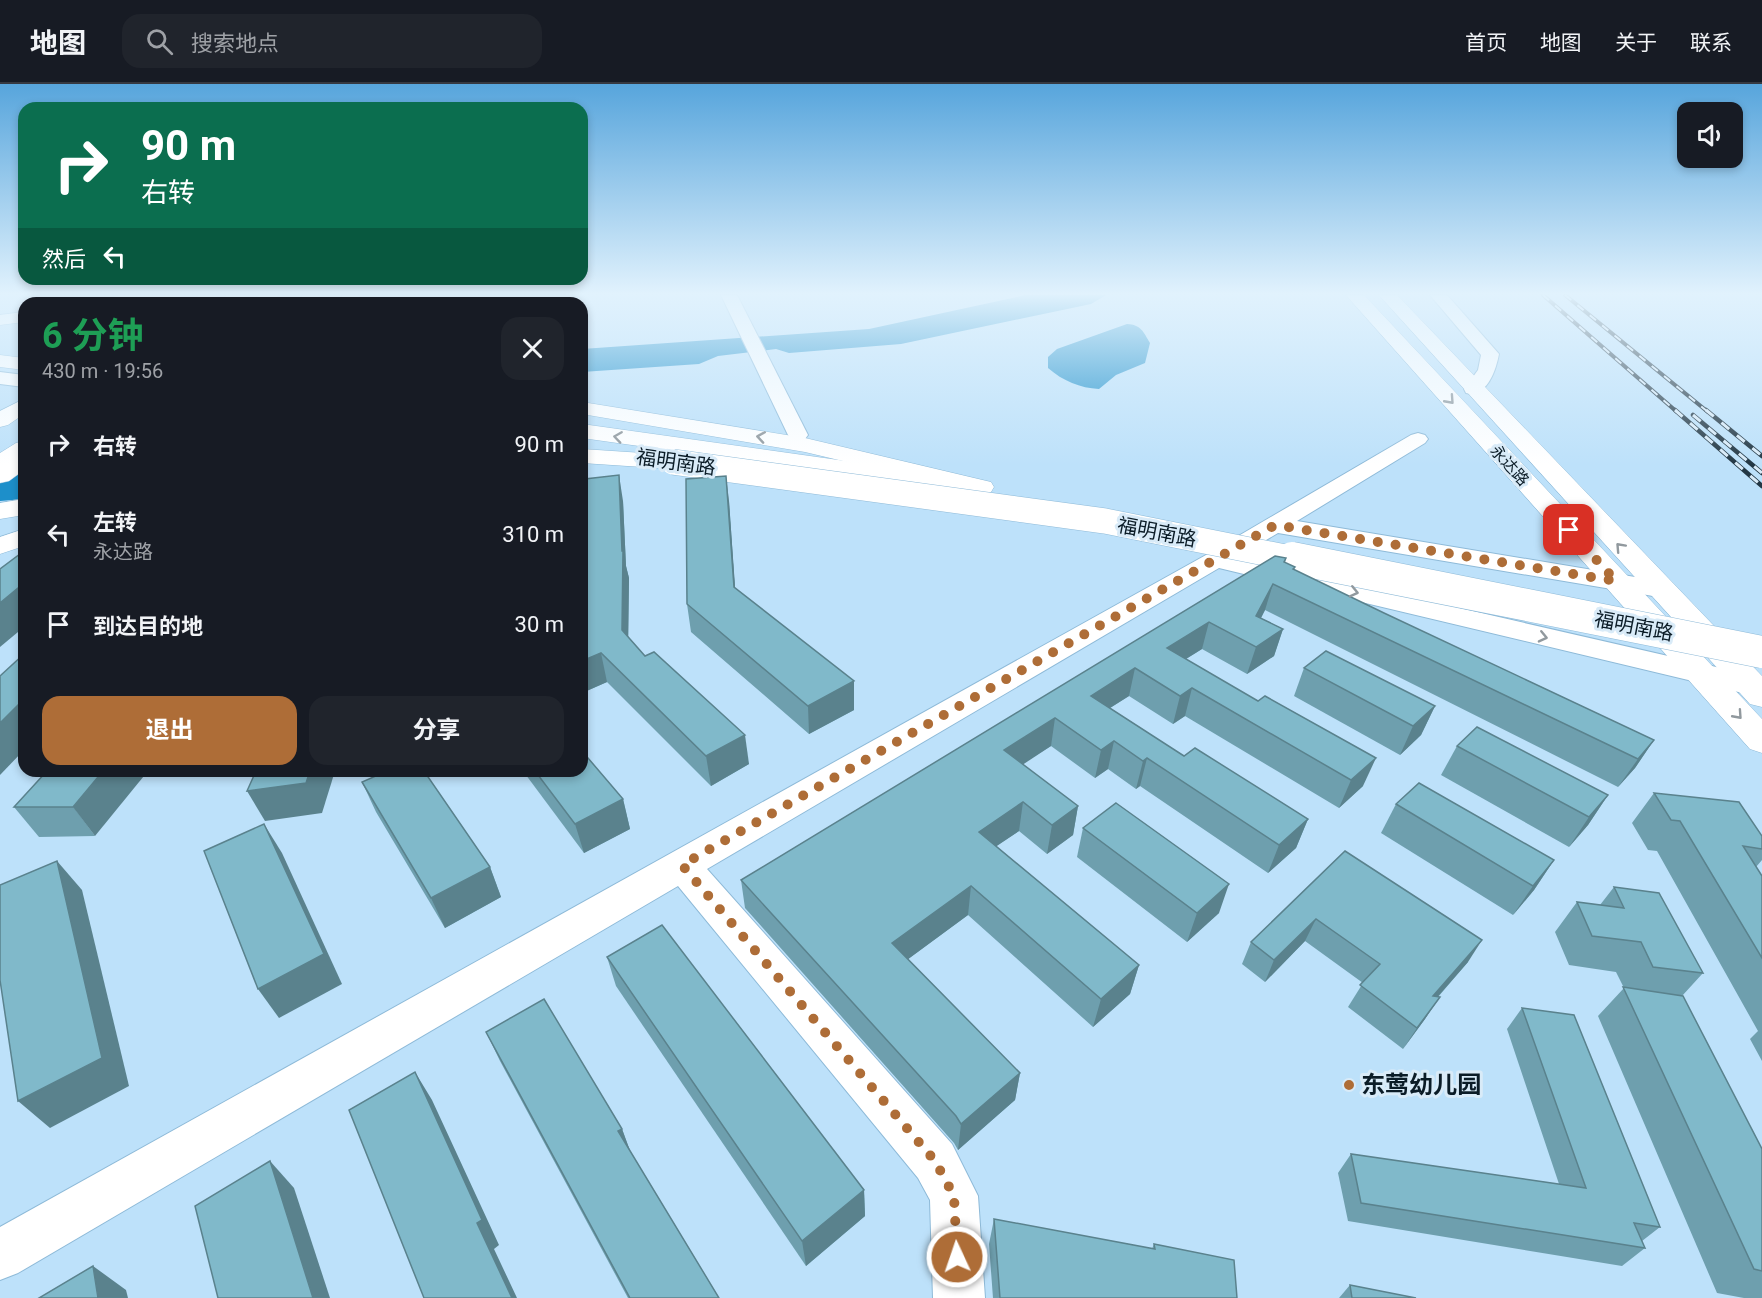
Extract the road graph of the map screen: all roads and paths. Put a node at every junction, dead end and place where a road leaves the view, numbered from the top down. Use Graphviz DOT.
graph roads {
  1 [pos="757,352"];
  2 [pos="1406,352"];
  3 [pos="1439,352"];
  4 [pos="1488,352"];
  5 [pos="0,361"];
  6 [pos="18,363"];
  7 [pos="0,378"];
  8 [pos="18,380"];
  9 [pos="1473,389"];
  10 [pos="18,409"];
  11 [pos="588,409"];
  12 [pos="0,420"];
  13 [pos="588,432"];
  14 [pos="798,435"];
  15 [pos="18,439"];
  16 [pos="1418,439"];
  17 [pos="588,449"];
  18 [pos="0,451"];
  19 [pos="588,456"];
  20 [pos="18,458"];
  21 [pos="673,462"];
  22 [pos="0,476"];
  23 [pos="982,487"];
  24 [pos="18,508"];
  25 [pos="0,511"];
  26 [pos="1275,525"];
  27 [pos="18,539"];
  28 [pos="0,546"];
  29 [pos="1215,560"];
  30 [pos="1616,581"];
  31 [pos="1659,589"];
  32 [pos="1762,632"];
  33 [pos="1762,652"];
  34 [pos="1700,673"];
  35 [pos="1756,691"];
  36 [pos="1762,741"];
  37 [pos="682,865"];
  38 [pos="0,1255"];
  39 [pos="959,1298"];
  1 -- 14 [label="street"];
  2 -- 30 [label="main road, 永达路, one-way"];
  3 -- 9 [label="main road, 永达路"];
  4 -- 9 [label="street"];
  5 -- 6 [label="main road"];
  7 -- 8 [label="street"];
  31 -- 9 [label="main road, 永达路, one-way"];
  10 -- 12 [label="main road"];
  23 -- 11 [label="main road, one-way"];
  23 -- 13 [label="main road, 福明南路, one-way"];
  15 -- 18 [label="main road"];
  16 -- 26 [label="street"];
  17 -- 21 [label="main road, 福明南路"];
  19 -- 21 [label="main road"];
  20 -- 22 [label="main road"];
  21 -- 33 [label="main road, 福明南路, bridge"];
  23 -- 32 [label="main road, 福明南路"];
  24 -- 25 [label="main road"];
  26 -- 29 [label="street"];
  26 -- 30 [label="street"];
  27 -- 28 [label="main road"];
  29 -- 34 [label="street, one-way"];
  29 -- 37 [label="street"];
  30 -- 31 [label="street"];
  30 -- 34 [label="main road, 永达路"];
  31 -- 35 [label="main road, 永达路"];
  34 -- 35 [label="street"];
  34 -- 36 [label="main road, 永达路, one-way"];
  37 -- 38 [label="street"];
  37 -- 39 [label="street"];
}
